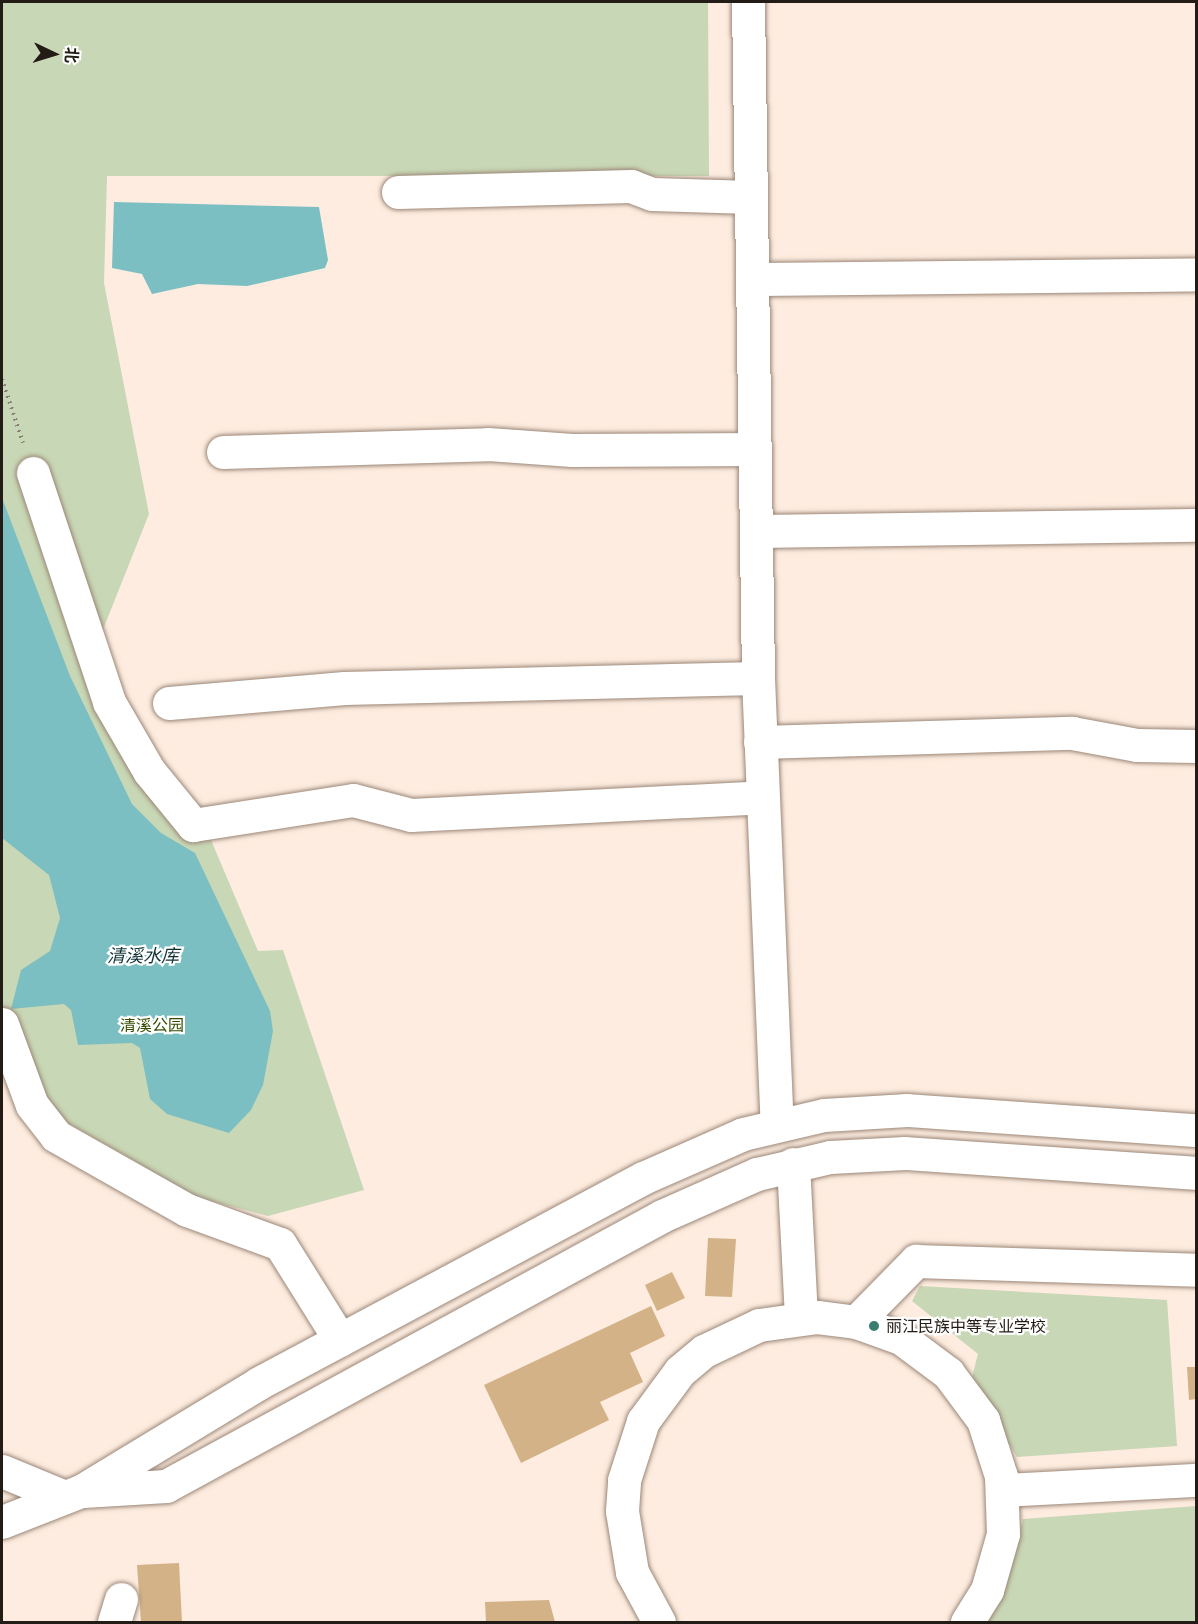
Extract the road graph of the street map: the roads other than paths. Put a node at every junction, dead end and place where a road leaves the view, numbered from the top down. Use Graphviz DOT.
graph roads {
  1 [pos="748,2"];
  2 [pos="398,192"];
  3 [pos="751,197"];
  4 [pos="1197,274"];
  5 [pos="752,279"];
  6 [pos="754,449"];
  7 [pos="223,452"];
  8 [pos="33,473"];
  9 [pos="1197,525"];
  10 [pos="756,531"];
  11 [pos="758,678"];
  12 [pos="169,703"];
  13 [pos="760,742"];
  14 [pos="1197,746"];
  15 [pos="763,797"];
  16 [pos="2,1024"];
  17 [pos="777,1124"];
  18 [pos="1197,1130"];
  19 [pos="793,1164"];
  20 [pos="1197,1173"];
  21 [pos="1197,1270"];
  22 [pos="801,1318"];
  23 [pos="856,1322"];
  24 [pos="340,1340"];
  25 [pos="2,1471"];
  26 [pos="1197,1480"];
  27 [pos="1003,1491"];
  28 [pos="73,1494"];
  29 [pos="2,1522"];
  30 [pos="659,1623"];
  31 [pos="967,1623"];
  1 -- 3 [label="street"];
  2 -- 3 [label="street"];
  3 -- 5 [label="street"];
  4 -- 5 [label="street"];
  5 -- 6 [label="street"];
  6 -- 7 [label="street"];
  6 -- 10 [label="street"];
  8 -- 15 [label="street"];
  9 -- 10 [label="street"];
  10 -- 11 [label="street"];
  11 -- 12 [label="street"];
  11 -- 13 [label="street"];
  13 -- 14 [label="street"];
  13 -- 15 [label="street"];
  15 -- 17 [label="street"];
  16 -- 24 [label="street"];
  17 -- 18 [label="street"];
  17 -- 24 [label="street"];
  19 -- 20 [label="street"];
  19 -- 22 [label="street"];
  19 -- 28 [label="street"];
  21 -- 23 [label="street"];
  22 -- 23 [label="street"];
  22 -- 30 [label="street"];
  23 -- 27 [label="street"];
  24 -- 28 [label="street"];
  25 -- 28 [label="street"];
  26 -- 27 [label="street"];
  27 -- 31 [label="street"];
  28 -- 29 [label="street"];
}
